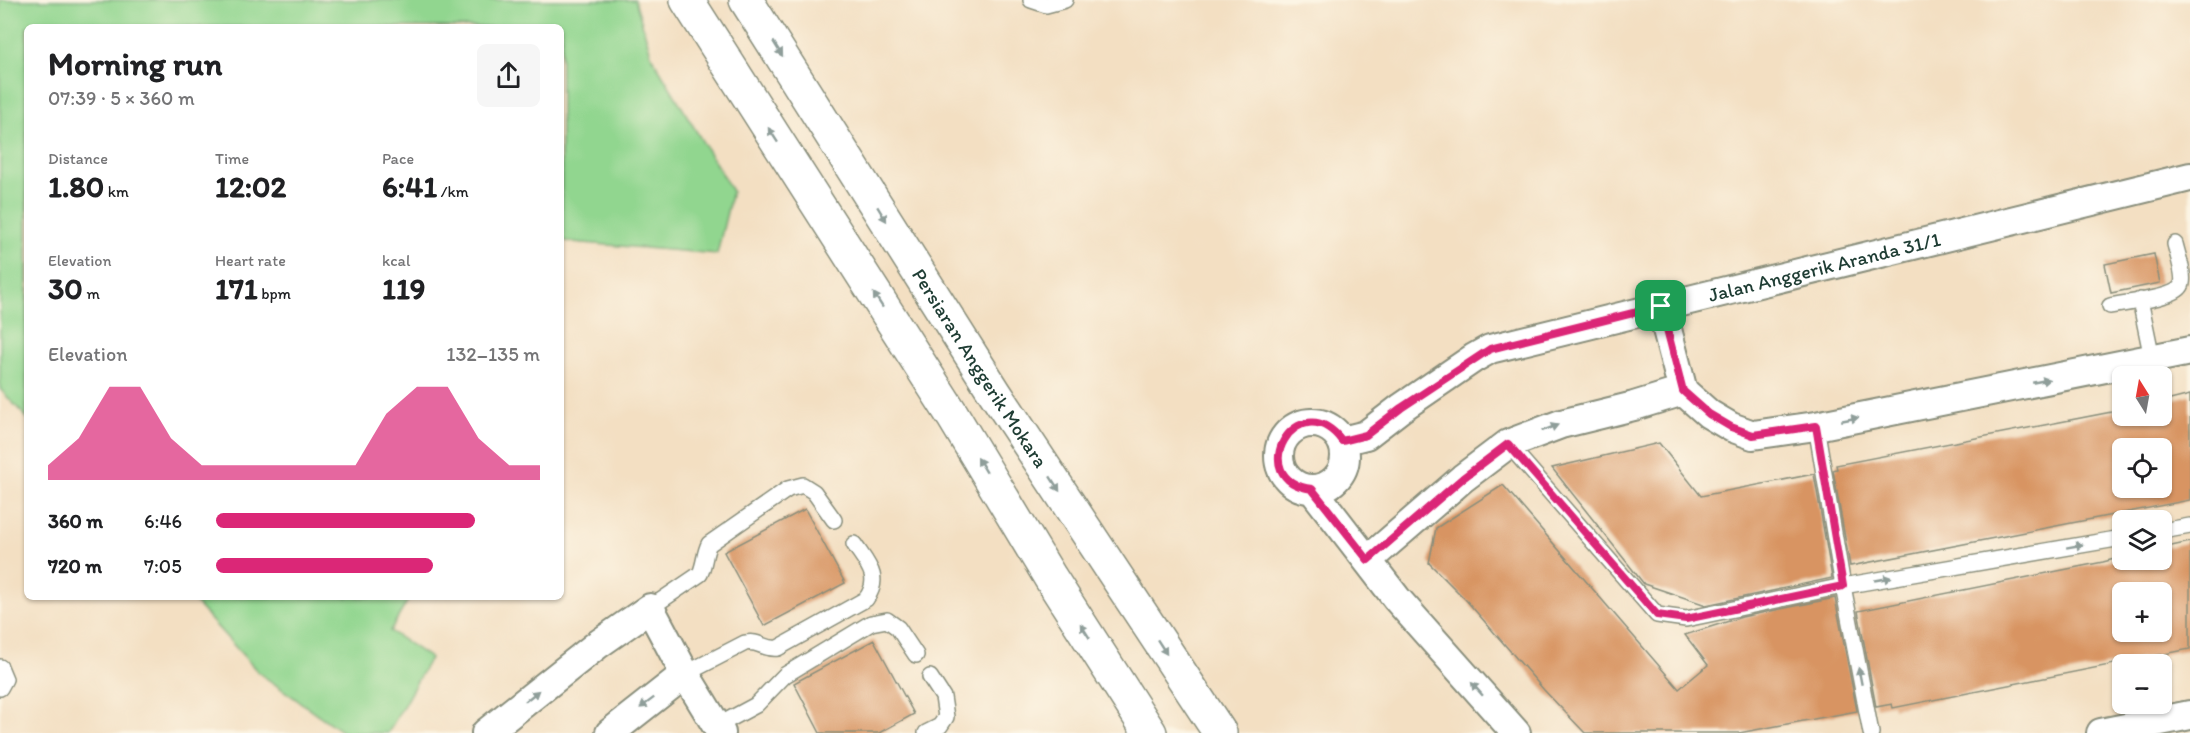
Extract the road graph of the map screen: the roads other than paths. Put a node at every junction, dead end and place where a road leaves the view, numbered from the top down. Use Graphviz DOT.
graph roads {
  1 [pos="687,0"];
  2 [pos="746,0"];
  3 [pos="1031,0"];
  4 [pos="1065,0"];
  5 [pos="2190,177"];
  6 [pos="2175,244"];
  7 [pos="2140,300"];
  8 [pos="1661,306"];
  9 [pos="2110,306"];
  10 [pos="2190,351"];
  11 [pos="2152,358"];
  12 [pos="1683,391"];
  13 [pos="1816,426"];
  14 [pos="1342,441"];
  15 [pos="1508,444"];
  16 [pos="1312,489"];
  17 [pos="834,520"];
  18 [pos="2190,526"];
  19 [pos="2172,529"];
  20 [pos="2112,540"];
  21 [pos="854,544"];
  22 [pos="1368,560"];
  23 [pos="1843,586"];
  24 [pos="650,608"];
  25 [pos="916,655"];
  26 [pos="0,667"];
  27 [pos="685,674"];
  28 [pos="930,677"];
  29 [pos="0,688"];
  30 [pos="2190,715"];
  31 [pos="717,731"];
  32 [pos="486,733"];
  33 [pos="610,733"];
  34 [pos="926,733"];
  35 [pos="1150,733"];
  36 [pos="1220,733"];
  37 [pos="1516,733"];
  38 [pos="1871,733"];
  39 [pos="2101,733"];
  35 -- 1 [label="main road, one-way"];
  2 -- 36 [label="main road, Persiaran Anggerik Mokara, one-way"];
  3 -- 4 [label="lane"];
  5 -- 8 [label="street, Jalan Anggerik Aranda 31/1"];
  6 -- 7 [label="lane"];
  7 -- 9 [label="lane"];
  7 -- 11 [label="lane"];
  8 -- 12 [label="street"];
  8 -- 14 [label="street, Jalan Anggerik Aranda 31/1"];
  10 -- 11 [label="street"];
  13 -- 11 [label="street, one-way"];
  12 -- 13 [label="street"];
  15 -- 12 [label="street, one-way"];
  13 -- 23 [label="lane"];
  14 -- 16 [label="street"];
  14 -- 16 [label="street"];
  15 -- 22 [label="street"];
  15 -- 23 [label="lane"];
  16 -- 22 [label="street"];
  17 -- 24 [label="lane"];
  18 -- 19 [label="lane"];
  23 -- 20 [label="lane, one-way"];
  21 -- 27 [label="lane"];
  37 -- 22 [label="street, one-way"];
  38 -- 23 [label="lane, one-way"];
  24 -- 27 [label="street"];
  32 -- 24 [label="street, one-way"];
  25 -- 31 [label="lane"];
  26 -- 29 [label="lane"];
  27 -- 31 [label="street"];
  27 -- 33 [label="street, one-way"];
  28 -- 34 [label="lane"];
  30 -- 39 [label="street"];
}
